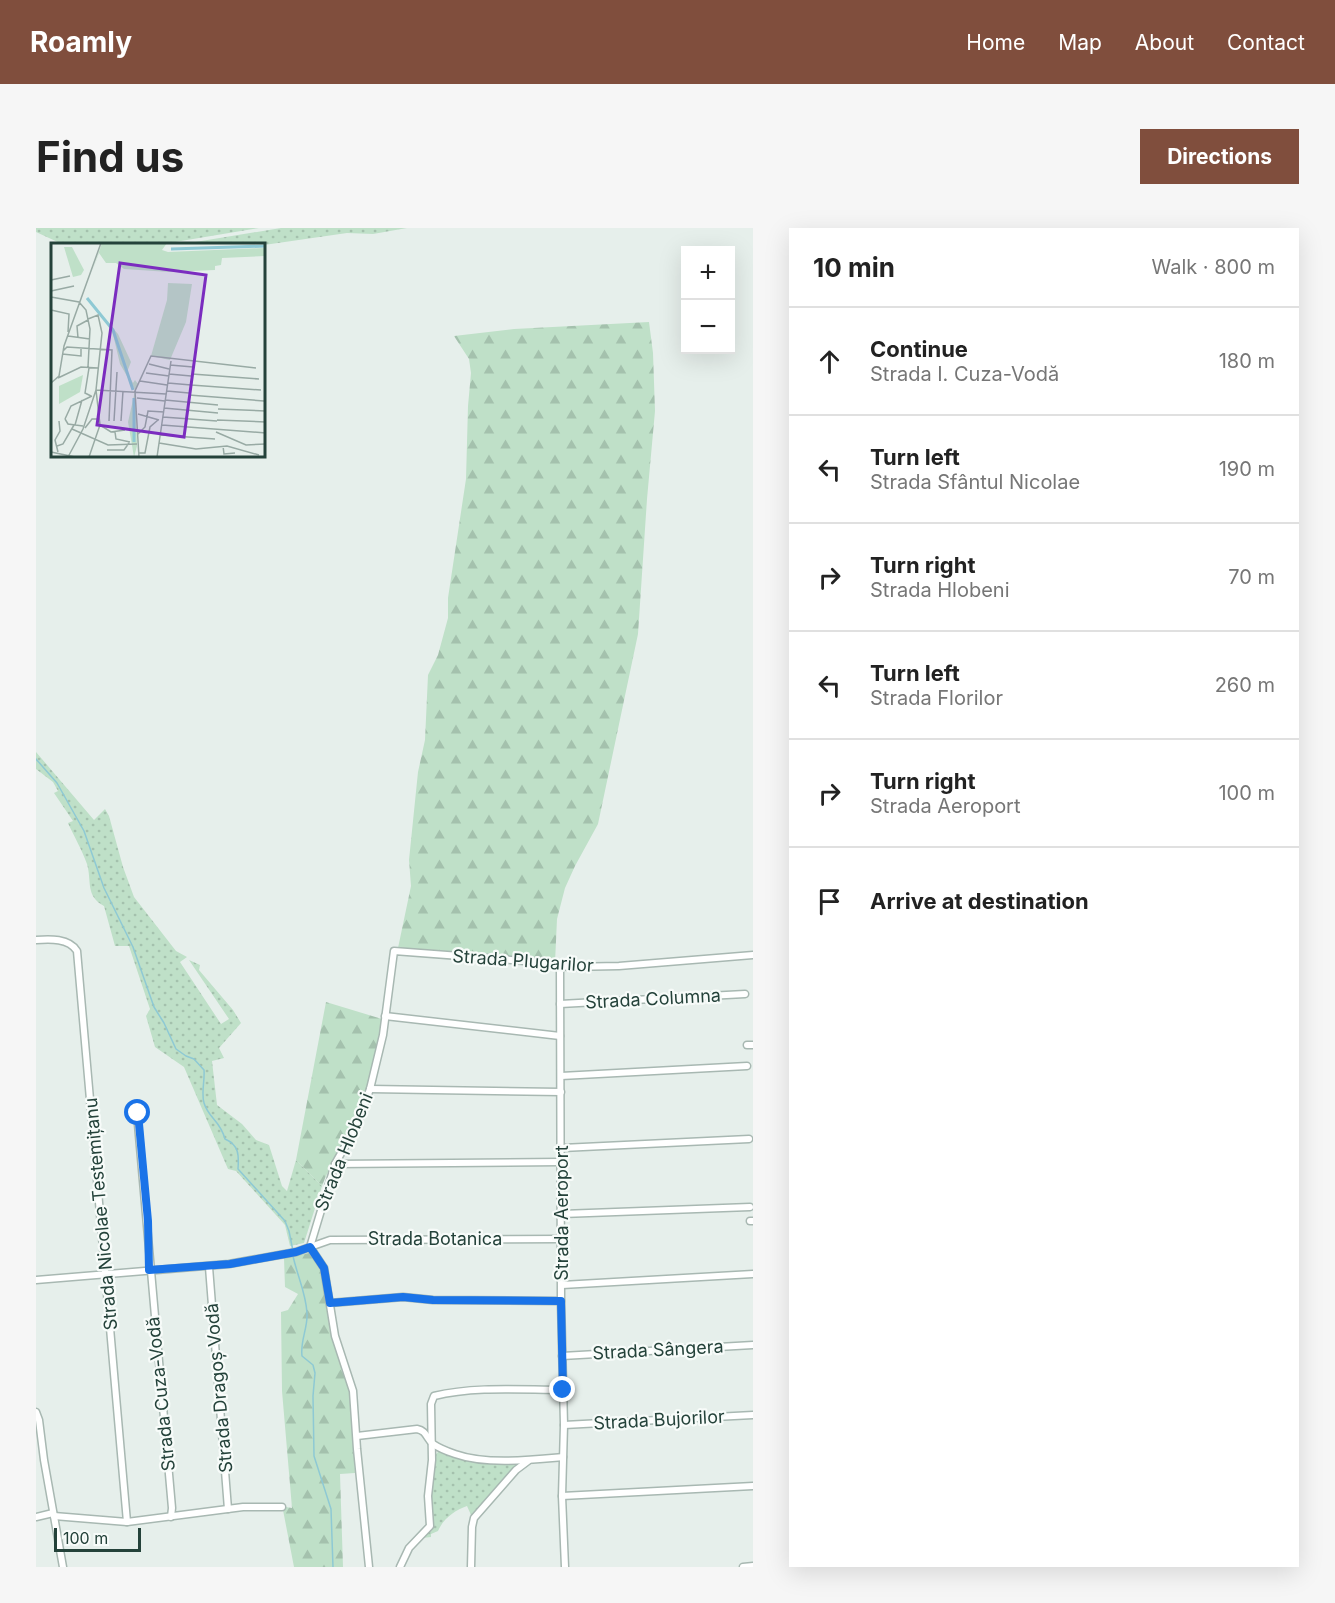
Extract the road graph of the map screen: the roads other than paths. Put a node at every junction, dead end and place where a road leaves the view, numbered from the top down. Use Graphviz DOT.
graph roads {
  1 [pos="36,940"];
  2 [pos="753,954"];
  3 [pos="560,966"];
  4 [pos="746,994"];
  5 [pos="560,1004"];
  6 [pos="385,1016"];
  7 [pos="560,1036"];
  8 [pos="747,1066"];
  9 [pos="561,1076"];
  10 [pos="369,1089"];
  11 [pos="561,1092"];
  12 [pos="138,1113"];
  13 [pos="751,1136"];
  14 [pos="562,1148"];
  15 [pos="562,1162"];
  16 [pos="335,1164"];
  17 [pos="750,1207"];
  18 [pos="562,1214"];
  19 [pos="562,1239"];
  20 [pos="310,1247"];
  21 [pos="209,1267"];
  22 [pos="149,1270"];
  23 [pos="105,1273"];
  24 [pos="753,1275"];
  25 [pos="36,1280"];
  26 [pos="562,1286"];
  27 [pos="561,1301"];
  28 [pos="330,1303"];
  29 [pos="753,1345"];
  30 [pos="562,1356"];
  31 [pos="563,1390"];
  32 [pos="36,1412"];
  33 [pos="753,1415"];
  34 [pos="564,1425"];
  35 [pos="357,1436"];
  36 [pos="433,1444"];
  37 [pos="563,1457"];
  38 [pos="529,1460"];
  39 [pos="753,1486"];
  40 [pos="562,1496"];
  41 [pos="282,1507"];
  42 [pos="228,1509"];
  43 [pos="53,1515"];
  44 [pos="36,1516"];
  45 [pos="171,1517"];
  46 [pos="127,1522"];
  47 [pos="753,1566"];
  48 [pos="63,1567"];
  49 [pos="369,1567"];
  50 [pos="400,1567"];
  51 [pos="471,1567"];
  52 [pos="565,1567"];
  53 [pos="743,1567"];
  1 -- 23 [label="street, Strada Nicolae Testemițanu"];
  2 -- 3 [label="street, Strada Plugarilor"];
  3 -- 5 [label="street, Strada Aeroport"];
  3 -- 6 [label="street, Strada Plugarilor"];
  4 -- 5 [label="street, Strada Columna"];
  5 -- 7 [label="street, Strada Aeroport"];
  6 -- 7 [label="street"];
  6 -- 10 [label="street, Strada Hlobeni"];
  7 -- 9 [label="street, Strada Aeroport"];
  8 -- 9 [label="street"];
  9 -- 11 [label="street, Strada Aeroport"];
  10 -- 11 [label="street"];
  10 -- 16 [label="street, Strada Hlobeni"];
  11 -- 14 [label="street, Strada Aeroport"];
  12 -- 22 [label="street, Strada Cuza-Vodă"];
  13 -- 14 [label="street"];
  14 -- 15 [label="street, Strada Aeroport"];
  15 -- 16 [label="street"];
  15 -- 18 [label="street, Strada Aeroport"];
  16 -- 20 [label="street, Strada Hlobeni"];
  17 -- 18 [label="street"];
  18 -- 19 [label="street, Strada Aeroport"];
  19 -- 20 [label="street, Strada Botanica"];
  19 -- 26 [label="street, Strada Aeroport"];
  20 -- 21 [label="street, Strada Botanica"];
  20 -- 28 [label="street"];
  21 -- 22 [label="street, Strada Botanica"];
  21 -- 42 [label="street, Strada Dragoș Vodă"];
  22 -- 23 [label="street, Strada Botanica"];
  22 -- 45 [label="street, Strada Cuza-Vodă"];
  23 -- 25 [label="street, Strada Botanica"];
  23 -- 46 [label="street, Strada Nicolae Testemițanu"];
  24 -- 26 [label="street"];
  26 -- 27 [label="street, Strada Aeroport"];
  27 -- 28 [label="street"];
  27 -- 30 [label="street, Strada Aeroport"];
  28 -- 35 [label="street"];
  29 -- 30 [label="street, Strada Sângera"];
  30 -- 31 [label="street, Strada Aeroport"];
  31 -- 34 [label="street, Strada Aeroport"];
  31 -- 36 [label="street"];
  32 -- 43 [label="street"];
  33 -- 34 [label="street, Strada Bujorilor"];
  34 -- 37 [label="street, Strada Aeroport"];
  35 -- 36 [label="street"];
  35 -- 49 [label="street"];
  36 -- 38 [label="street"];
  36 -- 50 [label="street"];
  37 -- 38 [label="street"];
  37 -- 40 [label="street, Strada Aeroport"];
  38 -- 51 [label="street"];
  39 -- 40 [label="street"];
  40 -- 52 [label="street, Strada Aeroport"];
  41 -- 42 [label="street"];
  42 -- 45 [label="street"];
  43 -- 44 [label="street"];
  43 -- 46 [label="street"];
  43 -- 48 [label="street"];
  45 -- 46 [label="street"];
  47 -- 53 [label="street"];
}
